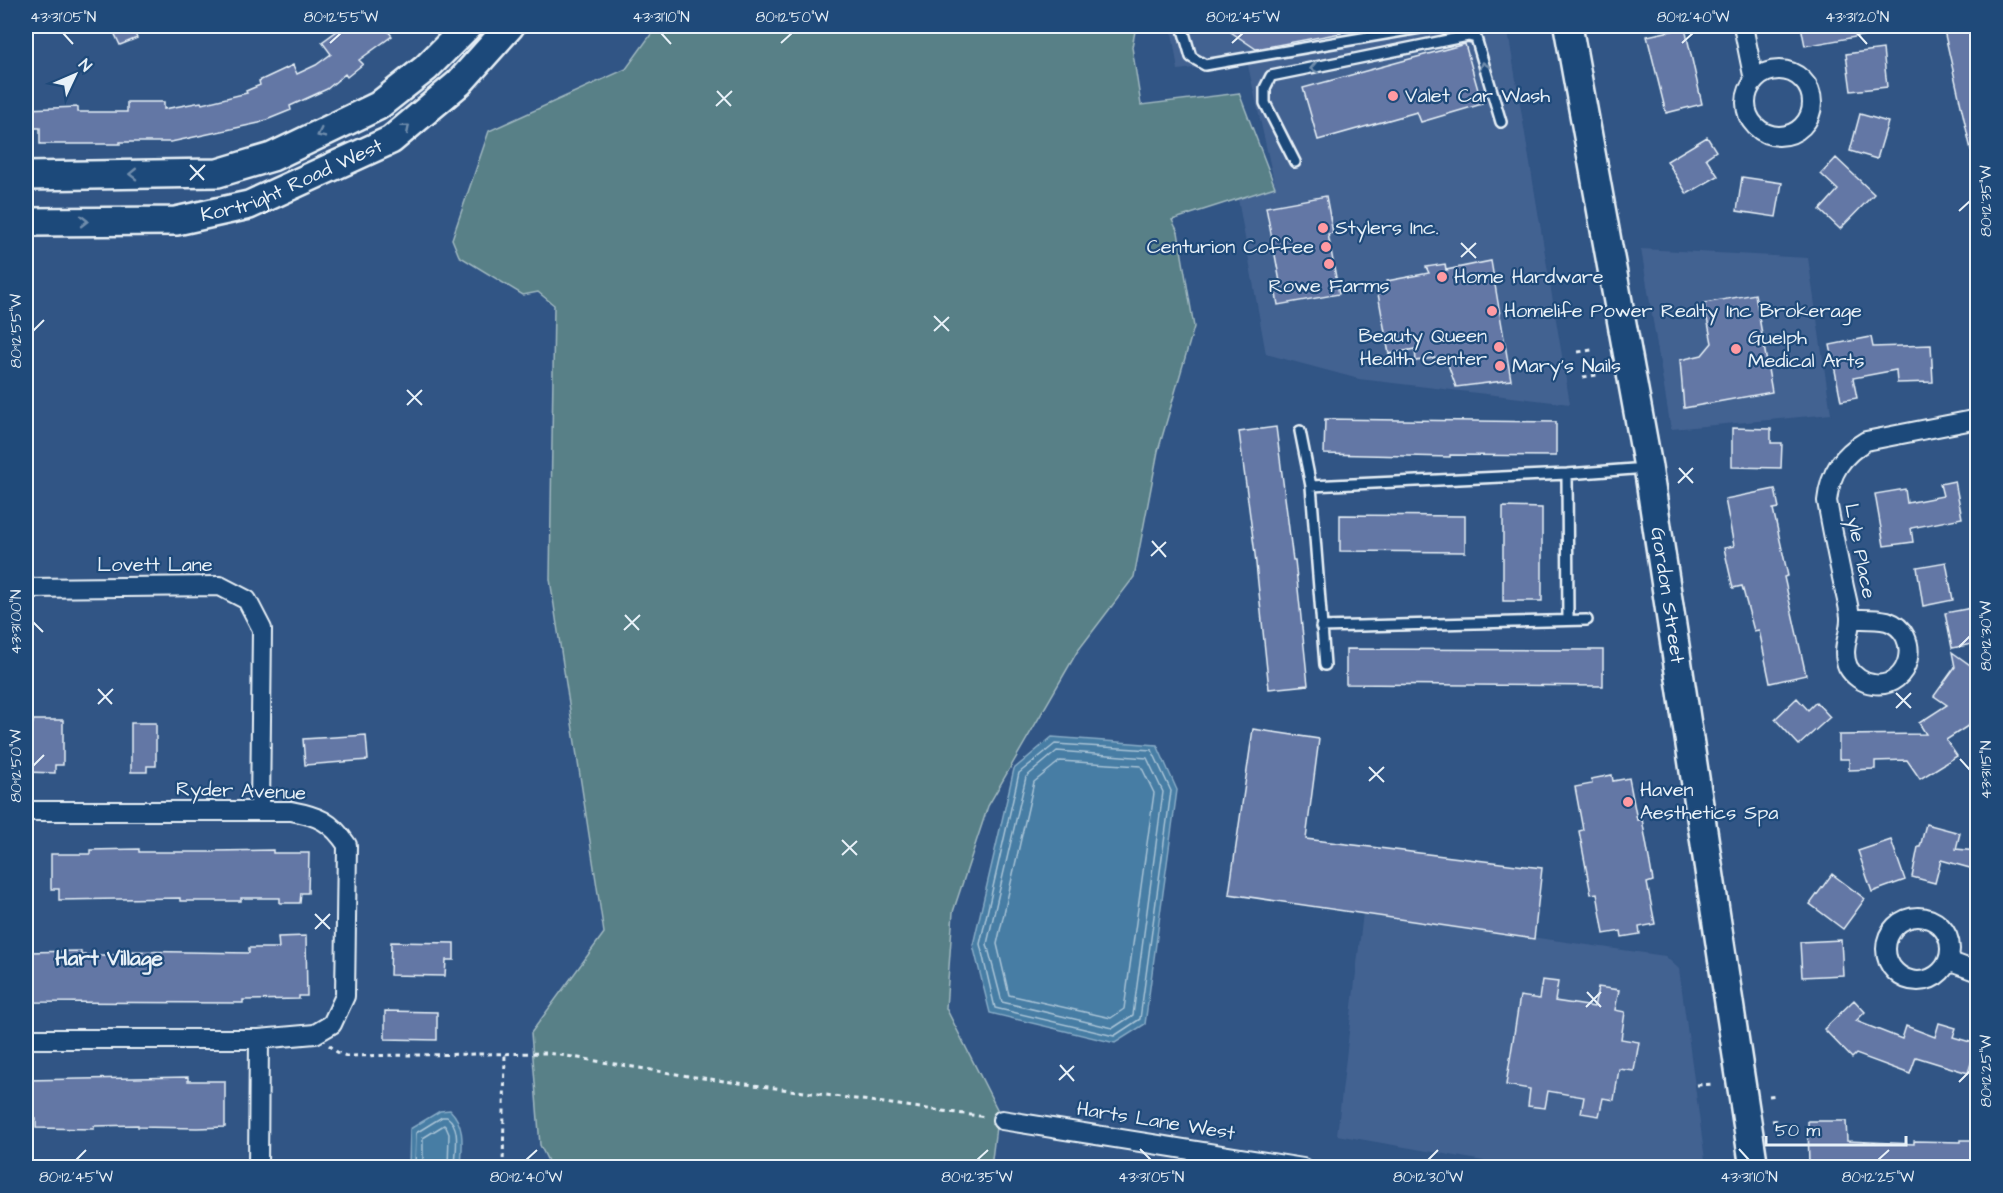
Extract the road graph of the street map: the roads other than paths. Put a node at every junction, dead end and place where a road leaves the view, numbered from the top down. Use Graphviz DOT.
graph roads {
  1 [pos="468,26"];
  2 [pos="510,26"];
  3 [pos="1182,26"];
  4 [pos="1432,26"];
  5 [pos="1568,26"];
  6 [pos="1743,26"];
  7 [pos="1754,80"];
  8 [pos="1501,122"];
  9 [pos="1295,162"];
  10 [pos="26,176"];
  11 [pos="26,222"];
  12 [pos="1977,419"];
  13 [pos="1300,431"];
  14 [pos="1648,467"];
  15 [pos="1568,474"];
  16 [pos="1311,486"];
  17 [pos="26,588"];
  18 [pos="1850,619"];
  19 [pos="1568,620"];
  20 [pos="1587,620"];
  21 [pos="1321,627"];
  22 [pos="1325,665"];
  23 [pos="26,811"];
  24 [pos="260,811"];
  25 [pos="1948,961"];
  26 [pos="1977,972"];
  27 [pos="26,1039"];
  28 [pos="259,1039"];
  29 [pos="1002,1120"];
  30 [pos="258,1167"];
  31 [pos="1303,1167"];
  32 [pos="1754,1167"];
  1 -- 10 [label="main road, Kortright Road West, one-way"];
  11 -- 2 [label="main road, Kortright Road West, one-way"];
  3 -- 4 [label="lane"];
  5 -- 14 [label="main road, Gordon Street"];
  6 -- 7 [label="street"];
  8 -- 9 [label="lane, one-way"];
  12 -- 18 [label="street, Lyle Place"];
  13 -- 16 [label="lane"];
  14 -- 15 [label="lane"];
  14 -- 32 [label="main road, Gordon Street"];
  15 -- 16 [label="lane"];
  15 -- 19 [label="lane"];
  16 -- 21 [label="lane"];
  17 -- 24 [label="street, Lovett Lane"];
  19 -- 20 [label="lane"];
  19 -- 21 [label="lane"];
  21 -- 22 [label="lane"];
  23 -- 24 [label="street, Ryder Avenue"];
  24 -- 28 [label="street, Ryder Avenue"];
  25 -- 26 [label="street"];
  27 -- 28 [label="street"];
  28 -- 30 [label="street"];
  29 -- 31 [label="street, Harts Lane West"];
}
